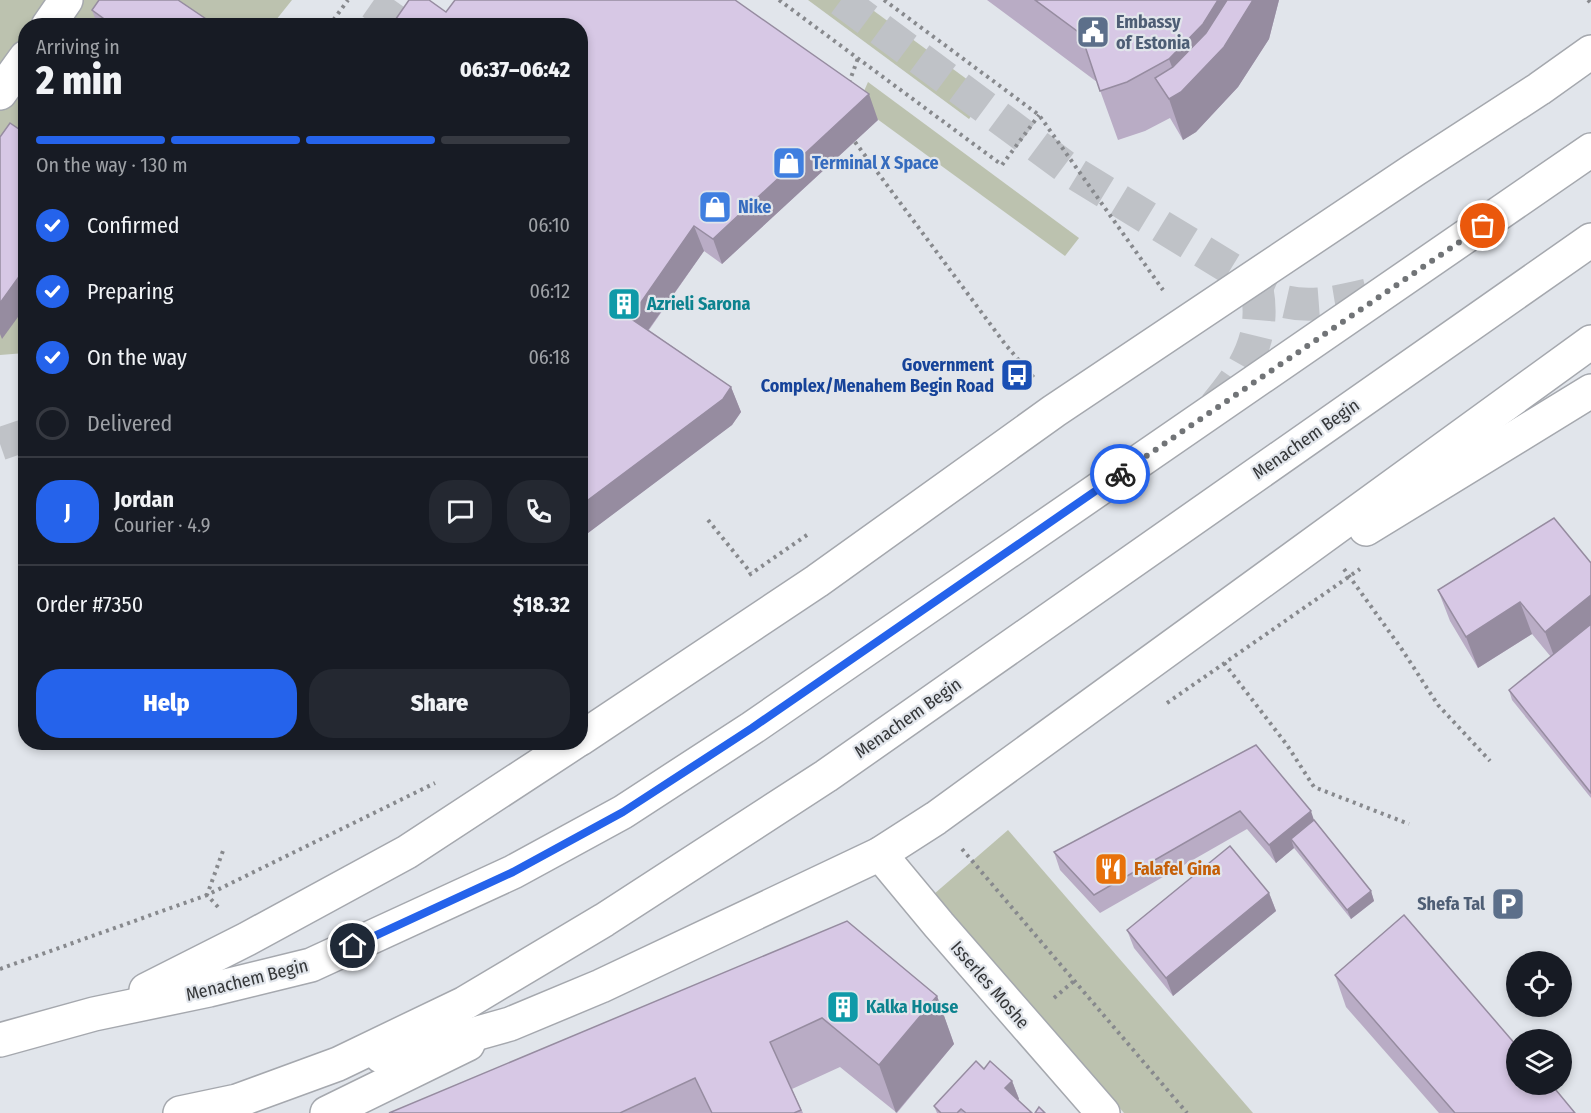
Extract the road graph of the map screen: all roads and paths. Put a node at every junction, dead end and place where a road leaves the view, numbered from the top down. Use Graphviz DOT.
graph roads {
  1 [pos="66,0"];
  2 [pos="348,0"];
  3 [pos="779,0"];
  4 [pos="884,0"];
  5 [pos="54,18"];
  6 [pos="335,18"];
  7 [pos="1591,52"];
  8 [pos="858,58"];
  9 [pos="18,68"];
  10 [pos="849,88"];
  11 [pos="0,93"];
  12 [pos="1039,115"];
  13 [pos="855,142"];
  14 [pos="1591,150"];
  15 [pos="1591,240"];
  16 [pos="1137,252"];
  17 [pos="1591,342"];
  18 [pos="1591,391"];
  19 [pos="1054,411"];
  20 [pos="708,520"];
  21 [pos="1340,563"];
  22 [pos="1369,563"];
  23 [pos="751,573"];
  24 [pos="1200,632"];
  25 [pos="1225,664"];
  26 [pos="1143,668"];
  27 [pos="1158,709"];
  28 [pos="588,734"];
  29 [pos="563,750"];
  30 [pos="1490,761"];
  31 [pos="437,782"];
  32 [pos="936,818"];
  33 [pos="1409,824"];
  34 [pos="224,848"];
  35 [pos="880,854"];
  36 [pos="207,895"];
  37 [pos="247,939"];
  38 [pos="0,969"];
  39 [pos="94,1014"];
  40 [pos="510,1024"];
  41 [pos="0,1040"];
  42 [pos="338,1064"];
  43 [pos="180,1113"];
  44 [pos="327,1113"];
  45 [pos="1103,1113"];
  46 [pos="1187,1113"];
  1 -- 5 [label="main road"];
  2 -- 6 [label="path"];
  3 -- 8 [label="path"];
  4 -- 12 [label="path"];
  7 -- 19 [label="main road"];
  8 -- 10 [label="path"];
  8 -- 12 [label="path"];
  9 -- 11 [label="main road"];
  12 -- 16 [label="path"];
  13 -- 19 [label="path"];
  14 -- 39 [label="main road, Menachem Begin"];
  15 -- 42 [label="main road, Menachem Begin"];
  17 -- 26 [label="main road"];
  18 -- 21 [label="main road"];
  19 -- 28 [label="main road"];
  20 -- 23 [label="path"];
  21 -- 22 [label="path"];
  21 -- 24 [label="main road"];
  21 -- 25 [label="path"];
  21 -- 30 [label="path"];
  24 -- 25 [label="path"];
  24 -- 26 [label="main road"];
  25 -- 27 [label="path"];
  25 -- 33 [label="path"];
  26 -- 32 [label="main road"];
  29 -- 37 [label="main road"];
  31 -- 36 [label="path"];
  32 -- 35 [label="main road"];
  32 -- 46 [label="path"];
  34 -- 36 [label="path"];
  35 -- 40 [label="main road"];
  35 -- 45 [label="main road, Isserles Moshe"];
  36 -- 37 [label="path"];
  36 -- 38 [label="path"];
  37 -- 39 [label="main road"];
  39 -- 41 [label="main road, Menachem Begin"];
  40 -- 42 [label="main road"];
  40 -- 44 [label="main road"];
  42 -- 43 [label="main road, Menachem Begin"];
}
